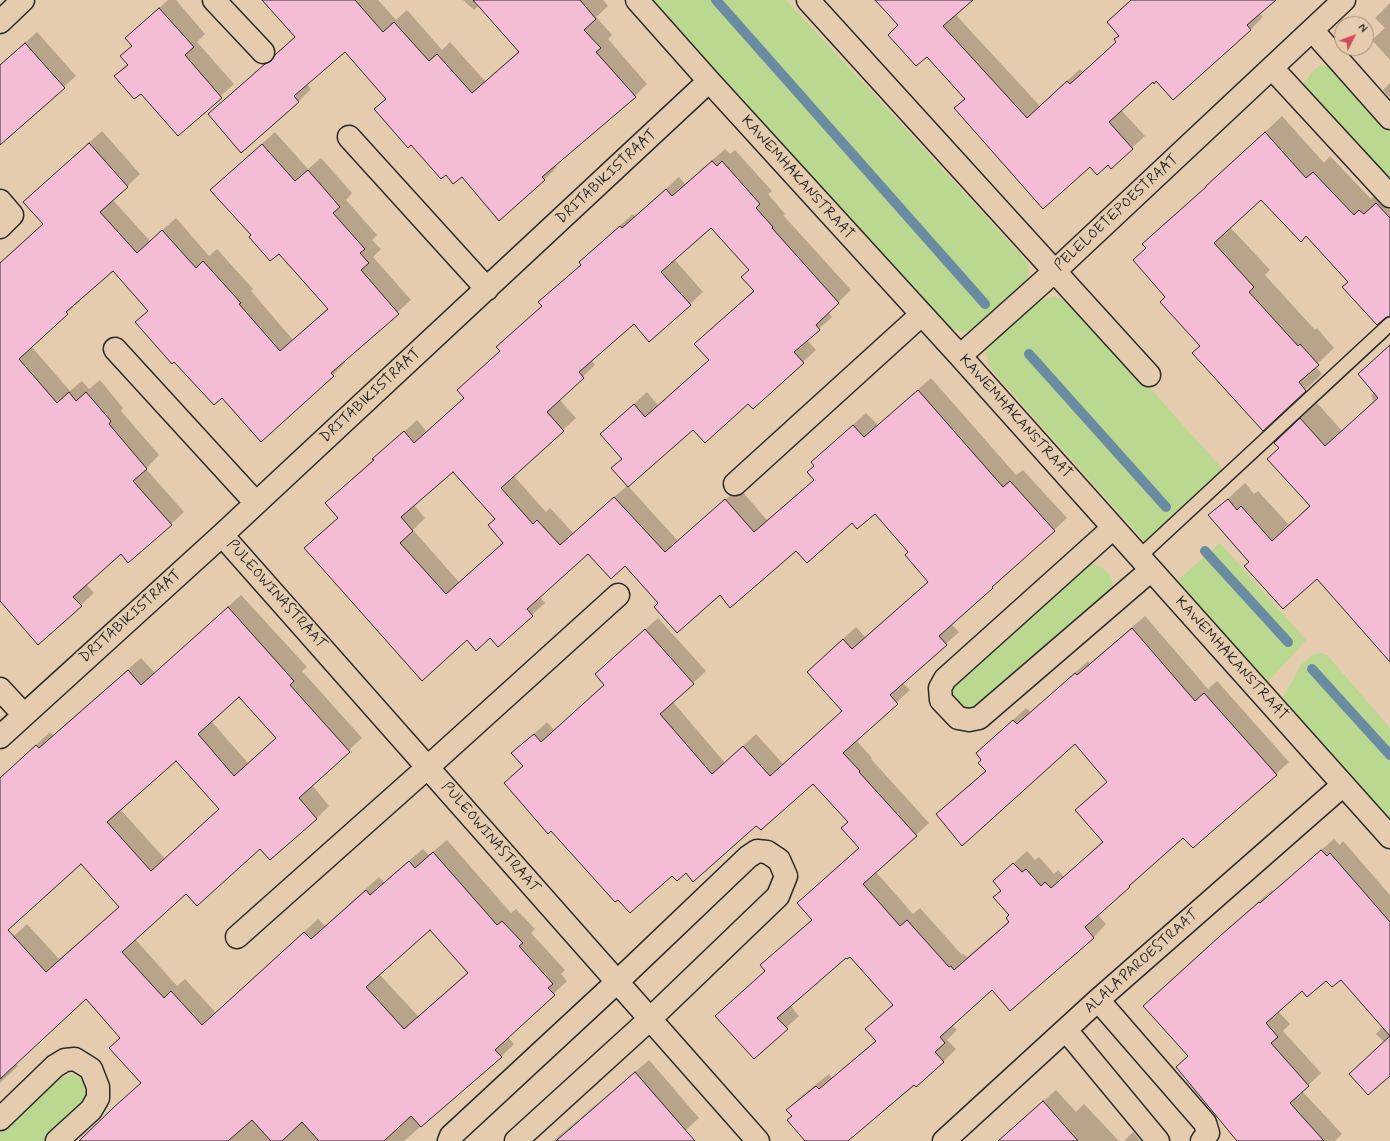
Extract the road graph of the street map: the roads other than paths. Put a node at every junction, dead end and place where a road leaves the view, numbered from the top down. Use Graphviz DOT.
graph roads {
  1 [pos="23,0"];
  2 [pos="214,0"];
  3 [pos="637,0"];
  4 [pos="808,0"];
  5 [pos="1344,0"];
  6 [pos="0,22"];
  7 [pos="1312,30"];
  8 [pos="263,52"];
  9 [pos="1272,68"];
  10 [pos="709,82"];
  11 [pos="1390,118"];
  12 [pos="349,137"];
  13 [pos="1390,196"];
  14 [pos="0,201"];
  15 [pos="0,227"];
  16 [pos="1055,271"];
  17 [pos="486,289"];
  18 [pos="921,314"];
  19 [pos="1390,324"];
  20 [pos="116,349"];
  21 [pos="960,356"];
  22 [pos="1149,375"];
  23 [pos="734,484"];
  24 [pos="256,503"];
  25 [pos="1114,528"];
  26 [pos="222,535"];
  27 [pos="1145,563"];
  28 [pos="618,595"];
  29 [pos="0,689"];
  30 [pos="24,715"];
  31 [pos="0,737"];
  32 [pos="428,767"];
  33 [pos="1343,785"];
  34 [pos="1390,837"];
  35 [pos="237,937"];
  36 [pos="617,982"];
  37 [pos="1098,1000"];
  38 [pos="650,1019"];
  39 [pos="1066,1030"];
  40 [pos="0,1119"];
  41 [pos="57,1141"];
  42 [pos="449,1141"];
  43 [pos="516,1141"];
  44 [pos="758,1141"];
  45 [pos="944,1141"];
  46 [pos="1158,1141"];
  47 [pos="1202,1141"];
  1 -- 6 [label="street"];
  2 -- 8 [label="street"];
  3 -- 10 [label="street, KAWEMHAKANSTRAAT"];
  4 -- 16 [label="street"];
  5 -- 7 [label="street, PELELOETEPOESTRAAT"];
  7 -- 9 [label="street, PELELOETEPOESTRAAT"];
  7 -- 11 [label="street"];
  9 -- 13 [label="street"];
  9 -- 16 [label="street, PELELOETEPOESTRAAT"];
  10 -- 17 [label="street, DRITABIKISTRAAT"];
  10 -- 18 [label="street, KAWEMHAKANSTRAAT"];
  12 -- 17 [label="street"];
  14 -- 15 [label="street"];
  16 -- 21 [label="street, PELELOETEPOESTRAAT"];
  16 -- 22 [label="street"];
  17 -- 24 [label="street, DRITABIKISTRAAT"];
  18 -- 21 [label="street, KAWEMHAKANSTRAAT"];
  18 -- 23 [label="street"];
  19 -- 27 [label="lane"];
  20 -- 24 [label="street"];
  21 -- 25 [label="street, KAWEMHAKANSTRAAT"];
  24 -- 26 [label="street, DRITABIKISTRAAT"];
  25 -- 27 [label="street, KAWEMHAKANSTRAAT"];
  25 -- 27 [label="street"];
  26 -- 30 [label="street, DRITABIKISTRAAT"];
  26 -- 32 [label="street, PULEOWINASTRAAT"];
  27 -- 33 [label="street, KAWEMHAKANSTRAAT"];
  28 -- 32 [label="street"];
  29 -- 30 [label="street"];
  30 -- 31 [label="street, DRITABIKISTRAAT"];
  32 -- 35 [label="street"];
  32 -- 36 [label="street, PULEOWINASTRAAT"];
  33 -- 34 [label="street, KAWEMHAKANSTRAAT"];
  33 -- 37 [label="street, ALALAPAROESTRAAT"];
  36 -- 38 [label="street, PULEOWINASTRAAT"];
  36 -- 38 [label="street"];
  36 -- 42 [label="street"];
  37 -- 39 [label="street, ALALAPAROESTRAAT"];
  37 -- 47 [label="street"];
  38 -- 43 [label="street"];
  38 -- 44 [label="street, PULEOWINASTRAAT"];
  39 -- 45 [label="street, ALALAPAROESTRAAT"];
  39 -- 46 [label="street"];
  40 -- 41 [label="street"];
}
